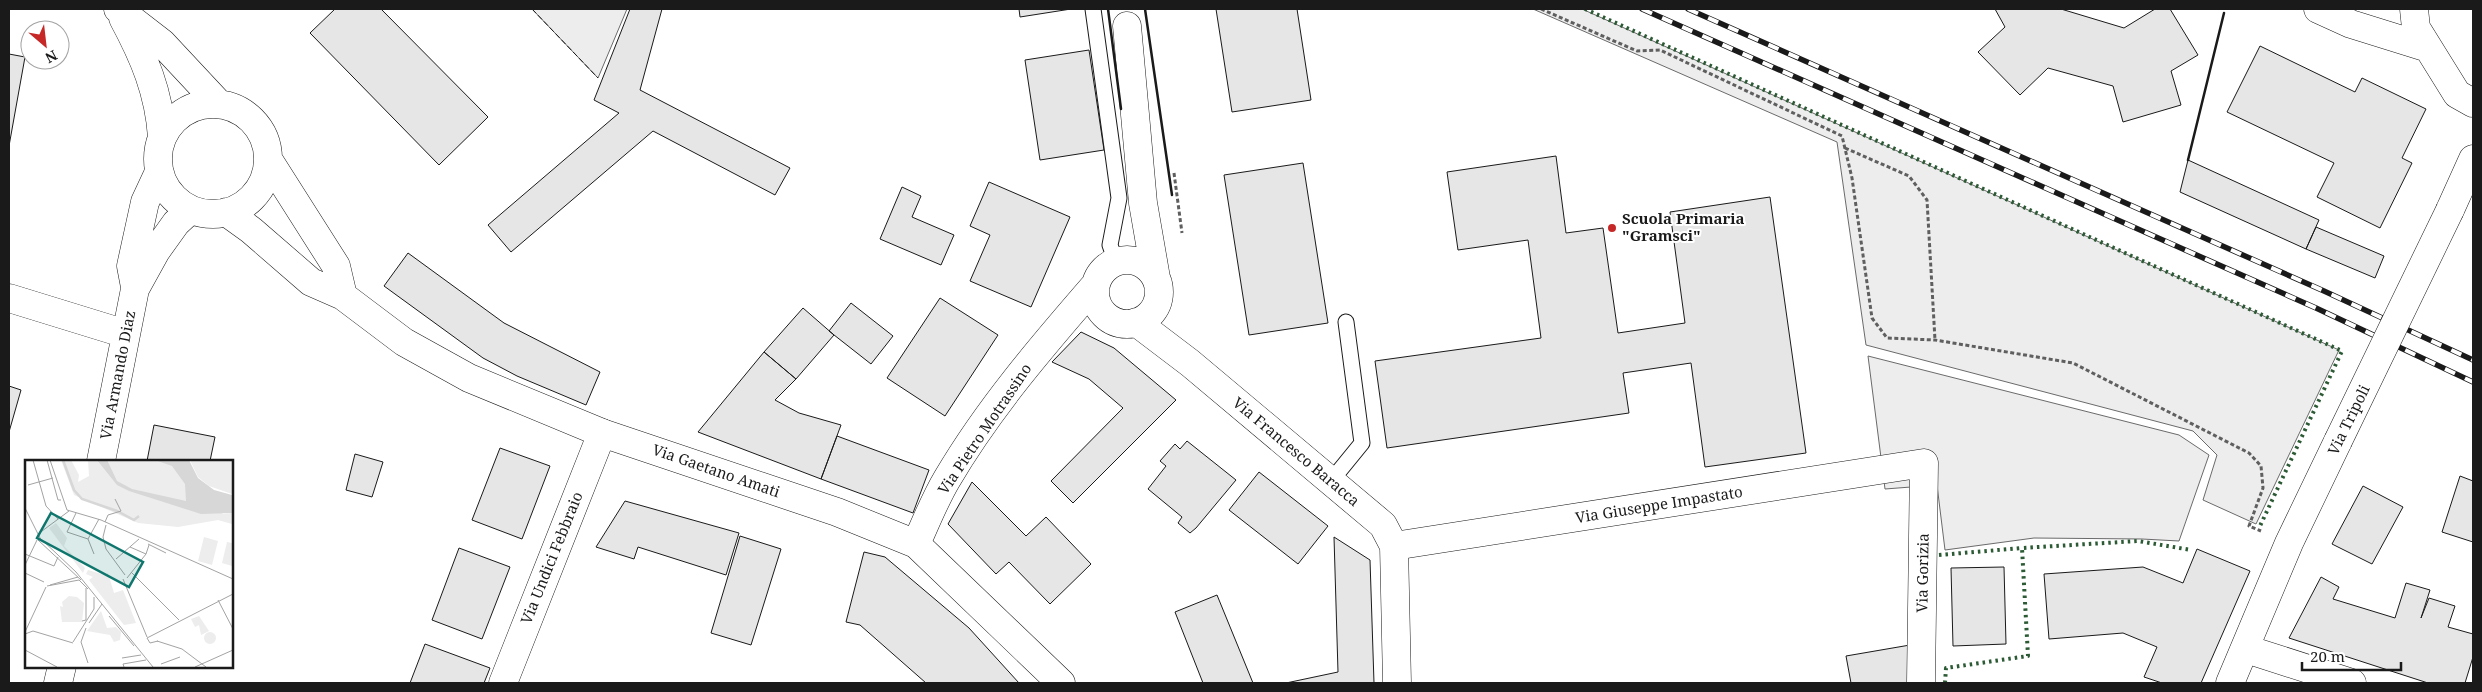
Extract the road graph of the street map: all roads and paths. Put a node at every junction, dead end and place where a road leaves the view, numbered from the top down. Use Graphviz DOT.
graph roads {
  1 [pos="119,9"];
  2 [pos="1093,9"];
  3 [pos="1541,9"];
  4 [pos="2318,9"];
  5 [pos="2414,9"];
  6 [pos="1127,26"];
  7 [pos="2428,48"];
  8 [pos="2473,103"];
  9 [pos="218,104"];
  10 [pos="162,137"];
  11 [pos="1844,148"];
  12 [pos="268,159"];
  13 [pos="2473,159"];
  14 [pos="159,172"];
  15 [pos="1143,203"];
  16 [pos="190,210"];
  17 [pos="226,212"];
  18 [pos="1120,261"];
  19 [pos="1156,278"];
  20 [pos="1096,284"];
  21 [pos="136,289"];
  22 [pos="343,296"];
  23 [pos="9,298"];
  24 [pos="1146,314"];
  25 [pos="1109,318"];
  26 [pos="1346,322"];
  27 [pos="126,334"];
  28 [pos="1935,340"];
  29 [pos="1045,343"];
  30 [pos="602,432"];
  31 [pos="101,460"];
  32 [pos="1924,463"];
  33 [pos="1331,481"];
  34 [pos="2267,533"];
  35 [pos="916,544"];
  36 [pos="1394,546"];
  37 [pos="2246,649"];
  38 [pos="62,667"];
  39 [pos="58,683"];
  40 [pos="503,683"];
  41 [pos="1061,683"];
  42 [pos="1397,683"];
  43 [pos="1921,683"];
  44 [pos="2230,683"];
  45 [pos="2352,683"];
  1 -- 9 [label="street"];
  1 -- 10 [label="street"];
  2 -- 18 [label="lane"];
  3 -- 11 [label="path"];
  4 -- 7 [label="street"];
  5 -- 7 [label="street"];
  6 -- 15 [label="street"];
  7 -- 8 [label="street"];
  9 -- 10 [label="street"];
  9 -- 12 [label="street"];
  10 -- 14 [label="street"];
  11 -- 28 [label="path"];
  11 -- 28 [label="path"];
  12 -- 17 [label="street"];
  12 -- 22 [label="street"];
  13 -- 37 [label="street, Via Tripoli, bridge"];
  14 -- 16 [label="street"];
  14 -- 21 [label="street, Via Armando Diaz"];
  15 -- 18 [label="street"];
  15 -- 19 [label="street"];
  16 -- 17 [label="street"];
  16 -- 21 [label="street, Via Armando Diaz"];
  17 -- 22 [label="street, Via Gaetano Amati"];
  18 -- 19 [label="street"];
  18 -- 20 [label="street"];
  19 -- 24 [label="street"];
  20 -- 25 [label="street"];
  20 -- 29 [label="street, Via Pietro Motrassino"];
  21 -- 27 [label="street, Via Armando Diaz"];
  22 -- 30 [label="street, Via Gaetano Amati"];
  23 -- 27 [label="street"];
  24 -- 25 [label="street"];
  24 -- 33 [label="street, Via Francesco Baracca"];
  25 -- 29 [label="street"];
  26 -- 33 [label="lane"];
  27 -- 31 [label="street, Via Armando Diaz"];
  28 -- 34 [label="path"];
  29 -- 35 [label="street, Via Pietro Motrassino"];
  30 -- 35 [label="street, Via Gaetano Amati"];
  30 -- 40 [label="street, Via Undici Febbraio"];
  32 -- 36 [label="street, Via Giuseppe Impastato"];
  32 -- 43 [label="street, Via Gorizia"];
  33 -- 36 [label="street, Via Francesco Baracca"];
  35 -- 41 [label="street, Via Gaetano Amati"];
  36 -- 42 [label="street"];
  37 -- 44 [label="street, Via Tripoli"];
  37 -- 45 [label="street"];
  38 -- 39 [label="street"];
}
